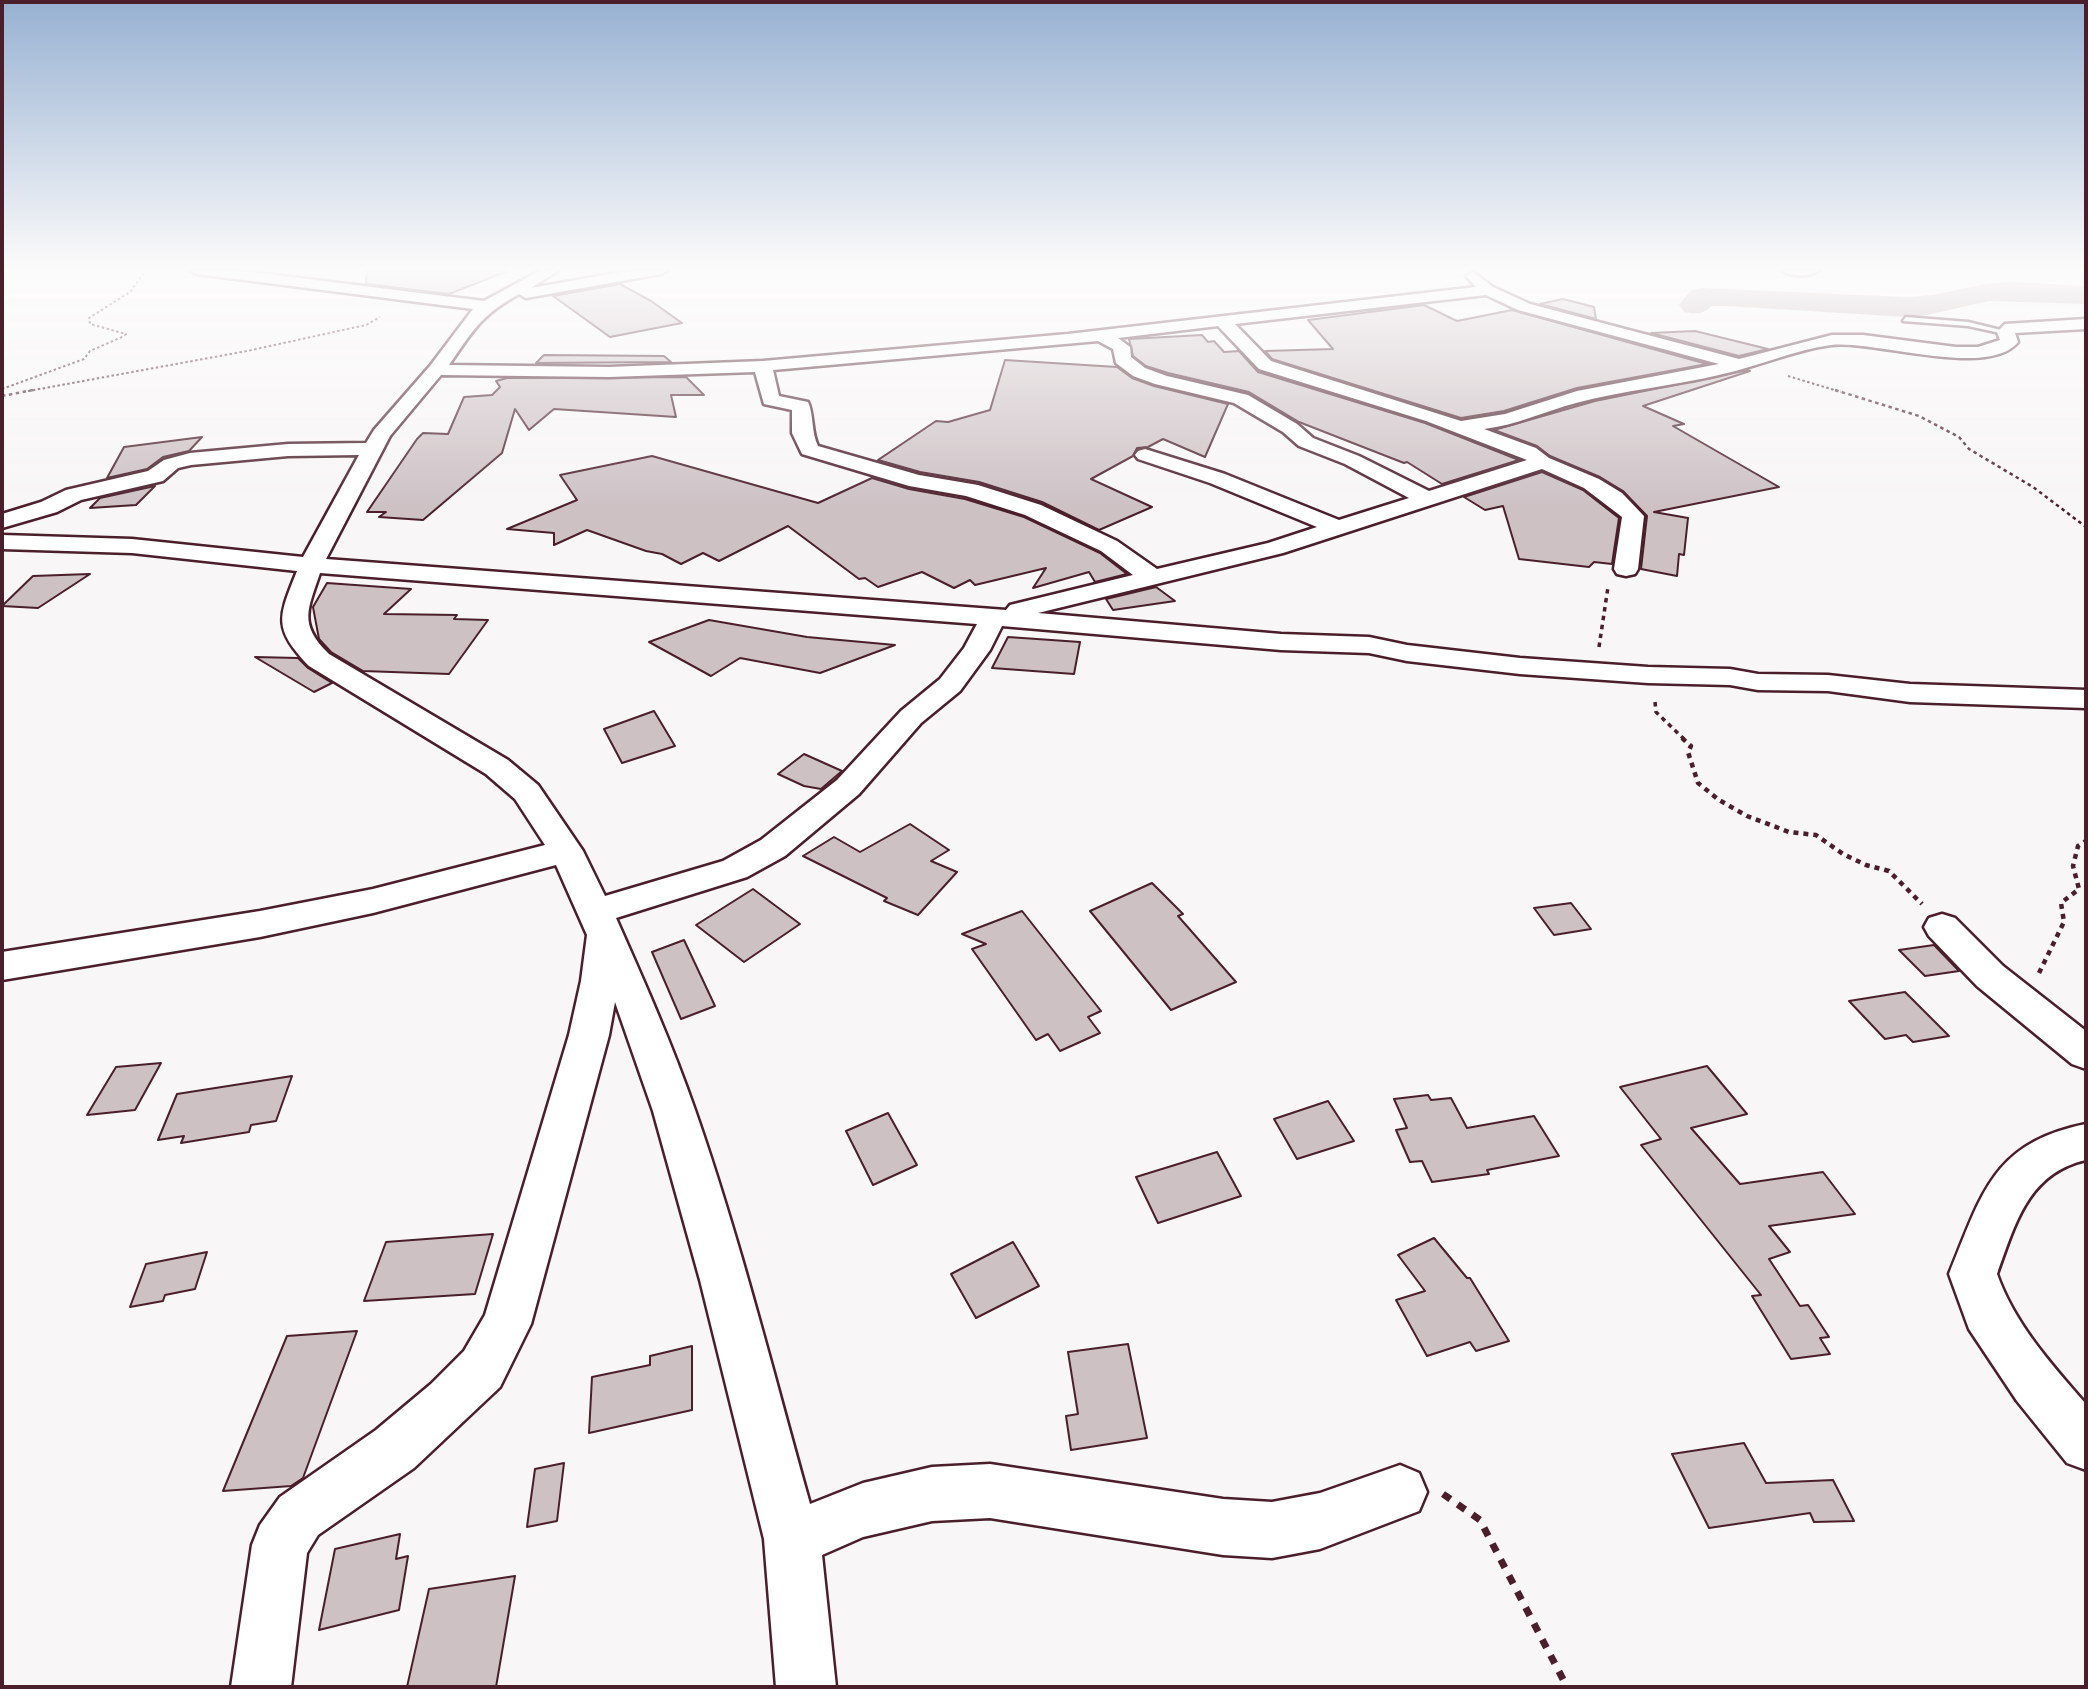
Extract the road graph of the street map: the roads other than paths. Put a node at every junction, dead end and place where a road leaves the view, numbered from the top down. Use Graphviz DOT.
graph roads {
  1 [pos="451,349"];
  2 [pos="951,349"];
  3 [pos="1121,349"];
  4 [pos="1249,349"];
  5 [pos="1678,349"];
  6 [pos="1800,349"];
  7 [pos="1927,349"];
  8 [pos="1999,349"];
  9 [pos="1740,365"];
  10 [pos="764,366"];
  11 [pos="436,370"];
  12 [pos="1461,427"];
  13 [pos="374,449"];
  14 [pos="1145,456"];
  15 [pos="1542,462"];
  16 [pos="1426,498"];
  17 [pos="2,521"];
  18 [pos="1336,527"];
  19 [pos="2,542"];
  20 [pos="311,565"];
  21 [pos="1626,569"];
  22 [pos="1152,577"];
  23 [pos="993,617"];
  24 [pos="2086,699"];
  25 [pos="566,851"];
  26 [pos="600,922"];
  27 [pos="1942,927"];
  28 [pos="2,966"];
  29 [pos="2086,1053"];
  30 [pos="2086,1142"];
  31 [pos="2086,1444"];
  32 [pos="1400,1492"];
  33 [pos="792,1539"];
  34 [pos="261,1687"];
  35 [pos="806,1687"];
  1 -- 11 [label="street"];
  2 -- 10 [label="street"];
  3 -- 16 [label="street"];
  4 -- 12 [label="street"];
  5 -- 9 [label="street"];
  6 -- 9 [label="street"];
  7 -- 8 [label="street"];
  9 -- 12 [label="street"];
  10 -- 11 [label="street"];
  10 -- 22 [label="street"];
  11 -- 13 [label="street"];
  12 -- 15 [label="street"];
  13 -- 17 [label="street"];
  13 -- 20 [label="street"];
  14 -- 18 [label="street"];
  15 -- 16 [label="street"];
  15 -- 21 [label="street"];
  16 -- 18 [label="street"];
  18 -- 22 [label="street"];
  19 -- 20 [label="street"];
  20 -- 23 [label="street"];
  20 -- 25 [label="street"];
  22 -- 23 [label="street"];
  23 -- 24 [label="street"];
  23 -- 26 [label="street"];
  25 -- 26 [label="street"];
  25 -- 28 [label="street"];
  26 -- 33 [label="street"];
  26 -- 34 [label="street"];
  27 -- 29 [label="street"];
  30 -- 31 [label="street"];
  32 -- 33 [label="street"];
  33 -- 35 [label="street"];
}
